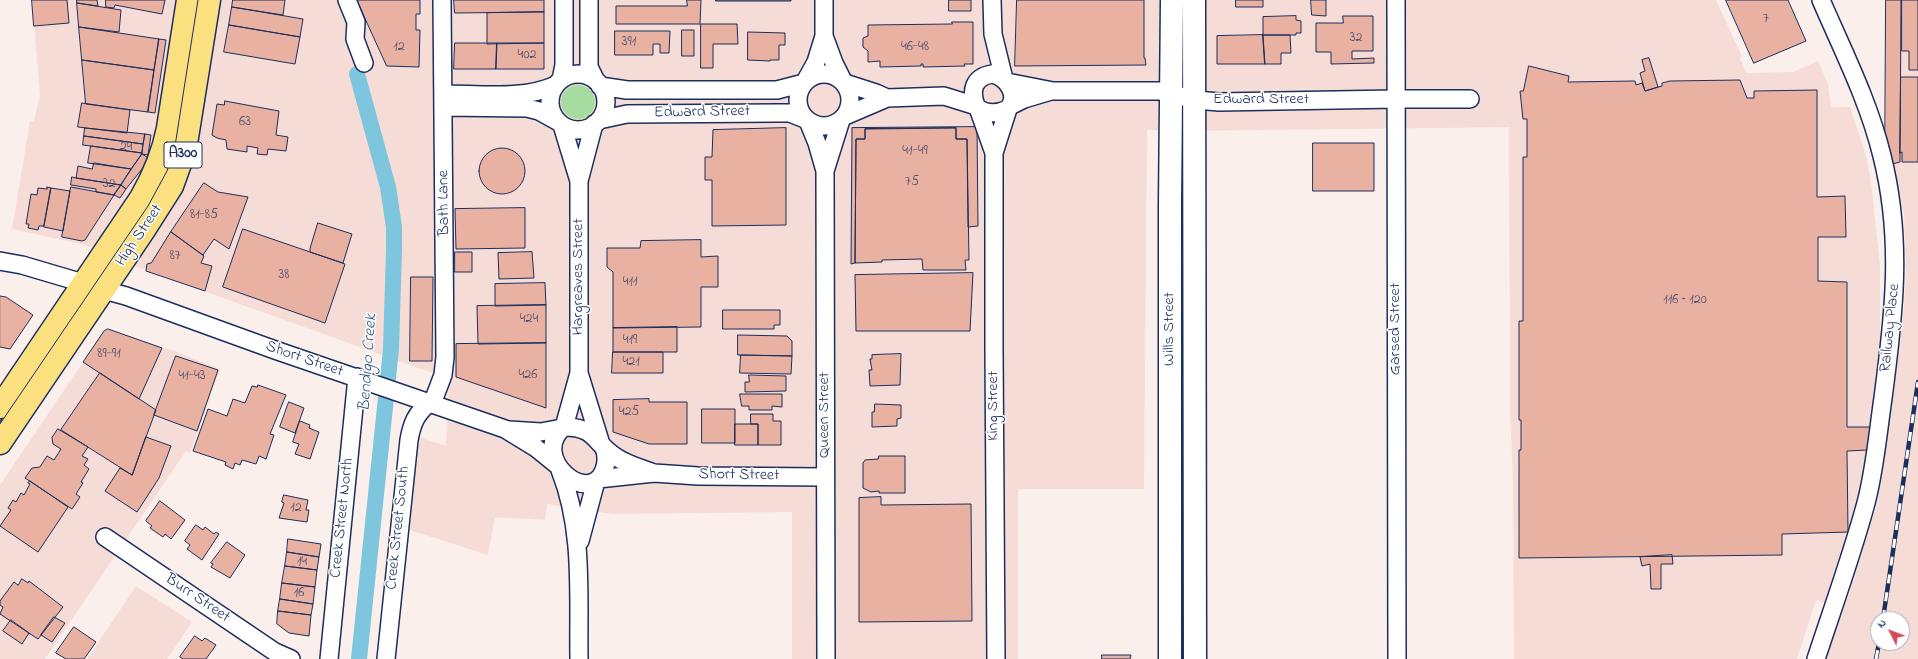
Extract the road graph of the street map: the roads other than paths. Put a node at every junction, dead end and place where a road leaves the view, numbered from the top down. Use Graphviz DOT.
graph roads {
  1 [pos="188,0"];
  2 [pos="209,0"];
  3 [pos="347,0"];
  4 [pos="442,0"];
  5 [pos="564,0"];
  6 [pos="589,0"];
  7 [pos="824,0"];
  8 [pos="992,0"];
  9 [pos="1172,0"];
  10 [pos="1194,0"];
  11 [pos="1396,0"];
  12 [pos="1821,0"];
  13 [pos="1194,28"];
  14 [pos="1172,29"];
  15 [pos="824,36"];
  16 [pos="364,63"];
  17 [pos="189,65"];
  18 [pos="1006,80"];
  19 [pos="558,82"];
  20 [pos="805,82"];
  21 [pos="844,82"];
  22 [pos="976,82"];
  23 [pos="598,84"];
  24 [pos="1053,90"];
  25 [pos="1170,93"];
  26 [pos="944,96"];
  27 [pos="887,98"];
  28 [pos="1395,98"];
  29 [pos="1470,99"];
  30 [pos="444,100"];
  31 [pos="1196,100"];
  32 [pos="977,107"];
  33 [pos="481,108"];
  34 [pos="1009,108"];
  35 [pos="844,118"];
  36 [pos="807,120"];
  37 [pos="597,122"];
  38 [pos="559,123"];
  39 [pos="444,131"];
  40 [pos="994,153"];
  41 [pos="825,171"];
  42 [pos="579,181"];
  43 [pos="0,261"];
  44 [pos="94,287"];
  45 [pos="579,372"];
  46 [pos="363,380"];
  47 [pos="430,404"];
  48 [pos="0,406"];
  49 [pos="563,427"];
  50 [pos="505,429"];
  51 [pos="0,443"];
  52 [pos="602,444"];
  53 [pos="558,467"];
  54 [pos="654,473"];
  55 [pos="824,477"];
  56 [pos="597,480"];
  57 [pos="105,536"];
  58 [pos="578,549"];
  59 [pos="291,659"];
  60 [pos="328,659"];
  61 [pos="386,659"];
  62 [pos="579,659"];
  63 [pos="826,659"];
  64 [pos="996,659"];
  65 [pos="1170,659"];
  66 [pos="1195,659"];
  67 [pos="1397,659"];
  68 [pos="1816,659"];
  1 -- 17 [label="highway, High Street / A300"];
  2 -- 17 [label="highway, High Street / A300"];
  3 -- 16 [label="street"];
  4 -- 30 [label="street, Bath Lane"];
  5 -- 19 [label="street"];
  6 -- 23 [label="street"];
  7 -- 15 [label="street"];
  8 -- 18 [label="street"];
  9 -- 14 [label="main road, Wills Street"];
  10 -- 13 [label="main road, Wills Street"];
  11 -- 28 [label="street, Garsed Street"];
  12 -- 68 [label="street, Railway Place"];
  13 -- 14 [label="main road"];
  13 -- 31 [label="main road, Wills Street"];
  14 -- 25 [label="main road, Wills Street"];
  15 -- 20 [label="street"];
  15 -- 21 [label="street"];
  17 -- 44 [label="highway, High Street / A300"];
  18 -- 22 [label="street"];
  18 -- 24 [label="street, Edward Street"];
  18 -- 34 [label="street"];
  19 -- 23 [label="street"];
  19 -- 30 [label="street"];
  19 -- 38 [label="street"];
  20 -- 21 [label="street"];
  20 -- 23 [label="street, Edward Street"];
  20 -- 36 [label="street"];
  21 -- 27 [label="street"];
  21 -- 35 [label="street"];
  22 -- 26 [label="street"];
  22 -- 32 [label="street"];
  23 -- 37 [label="street"];
  24 -- 25 [label="street, Edward Street"];
  24 -- 34 [label="street, Edward Street"];
  25 -- 31 [label="street, Edward Street"];
  25 -- 65 [label="main road, Wills Street"];
  26 -- 27 [label="street"];
  26 -- 32 [label="street"];
  27 -- 35 [label="street"];
  28 -- 29 [label="street, Edward Street"];
  28 -- 31 [label="street, Edward Street"];
  28 -- 67 [label="street, Garsed Street"];
  30 -- 33 [label="street"];
  30 -- 39 [label="street, Bath Lane"];
  31 -- 66 [label="main road, Wills Street"];
  32 -- 34 [label="street"];
  32 -- 40 [label="street, King Street"];
  33 -- 38 [label="street"];
  33 -- 39 [label="street"];
  34 -- 40 [label="street, King Street"];
  35 -- 36 [label="street"];
  35 -- 41 [label="street, Queen Street"];
  36 -- 37 [label="street, Edward Street"];
  36 -- 41 [label="street, Queen Street"];
  37 -- 38 [label="street"];
  37 -- 42 [label="street, Hargreaves Street"];
  38 -- 42 [label="street, Hargreaves Street"];
  39 -- 47 [label="street, Bath Lane"];
  40 -- 64 [label="street, King Street"];
  41 -- 55 [label="street, Queen Street"];
  42 -- 45 [label="street, Hargreaves Street"];
  43 -- 44 [label="street, Short Street"];
  44 -- 46 [label="street, Short Street"];
  44 -- 48 [label="highway, High Street / A300"];
  44 -- 51 [label="highway, High Street / A300"];
  45 -- 49 [label="street, Hargreaves Street"];
  45 -- 52 [label="street, Hargreaves Street"];
  46 -- 47 [label="street, Short Street"];
  46 -- 60 [label="street, Creek Street North"];
  47 -- 50 [label="street, Short Street"];
  47 -- 61 [label="street, Creek Street South"];
  49 -- 50 [label="street, Short Street"];
  49 -- 52 [label="street"];
  49 -- 53 [label="street"];
  50 -- 53 [label="street, Short Street"];
  52 -- 54 [label="street, Short Street"];
  52 -- 56 [label="street"];
  53 -- 56 [label="street"];
  53 -- 58 [label="street"];
  54 -- 55 [label="street, Short Street"];
  54 -- 56 [label="street, Short Street"];
  55 -- 63 [label="street, Queen Street"];
  56 -- 58 [label="street"];
  57 -- 59 [label="street, Burr Street"];
  58 -- 62 [label="street"];
}
